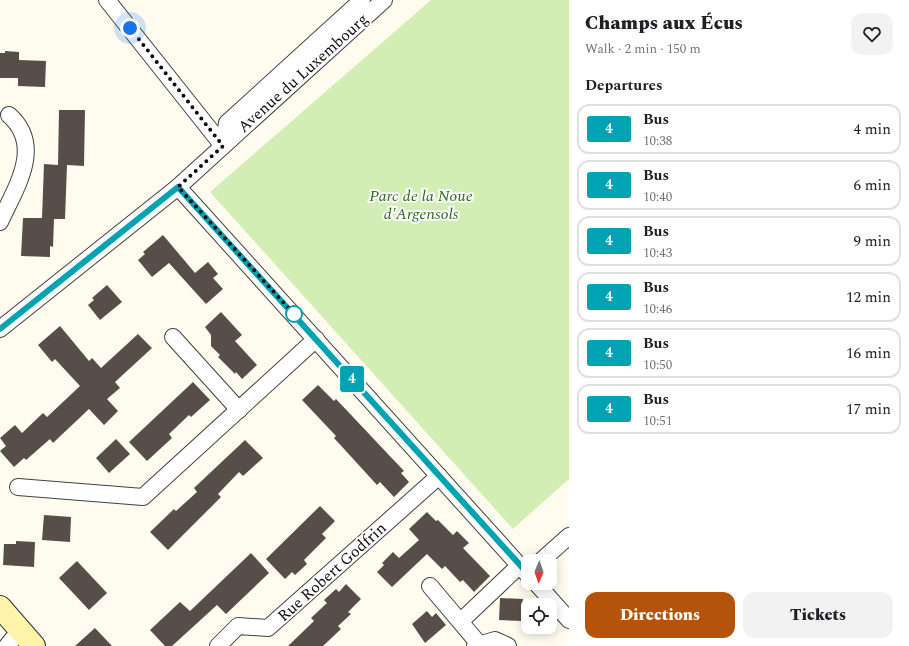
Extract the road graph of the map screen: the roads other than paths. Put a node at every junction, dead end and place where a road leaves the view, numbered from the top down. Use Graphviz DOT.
graph roads {
  1 [pos="107,0"];
  2 [pos="362,0"];
  3 [pos="384,0"];
  4 [pos="9,115"];
  5 [pos="223,146"];
  6 [pos="178,187"];
  7 [pos="0,222"];
  8 [pos="0,329"];
  9 [pos="173,337"];
  10 [pos="316,339"];
  11 [pos="239,410"];
  12 [pos="439,476"];
  13 [pos="18,487"];
  14 [pos="569,536"];
  15 [pos="549,554"];
  16 [pos="521,566"];
  17 [pos="521,579"];
  18 [pos="430,586"];
  19 [pos="542,590"];
  20 [pos="0,607"];
  21 [pos="569,620"];
  22 [pos="461,621"];
  23 [pos="20,641"];
  24 [pos="477,645"];
  25 [pos="218,646"];
  26 [pos="508,646"];
  1 -- 5 [label="street"];
  2 -- 5 [label="street, Avenue du Luxembourg"];
  3 -- 5 [label="street, Avenue du Luxembourg"];
  4 -- 7 [label="street"];
  5 -- 6 [label="street, Avenue du Luxembourg"];
  6 -- 8 [label="street, Avenue du Luxembourg"];
  6 -- 10 [label="street"];
  9 -- 11 [label="street"];
  10 -- 11 [label="street"];
  10 -- 12 [label="street"];
  11 -- 13 [label="street"];
  12 -- 16 [label="street"];
  12 -- 25 [label="street, Rue Robert Godfrin"];
  14 -- 15 [label="street"];
  17 -- 22 [label="street"];
  18 -- 22 [label="street"];
  19 -- 21 [label="street"];
  20 -- 23 [label="main road"];
  22 -- 24 [label="street"];
  24 -- 26 [label="street"];
}
